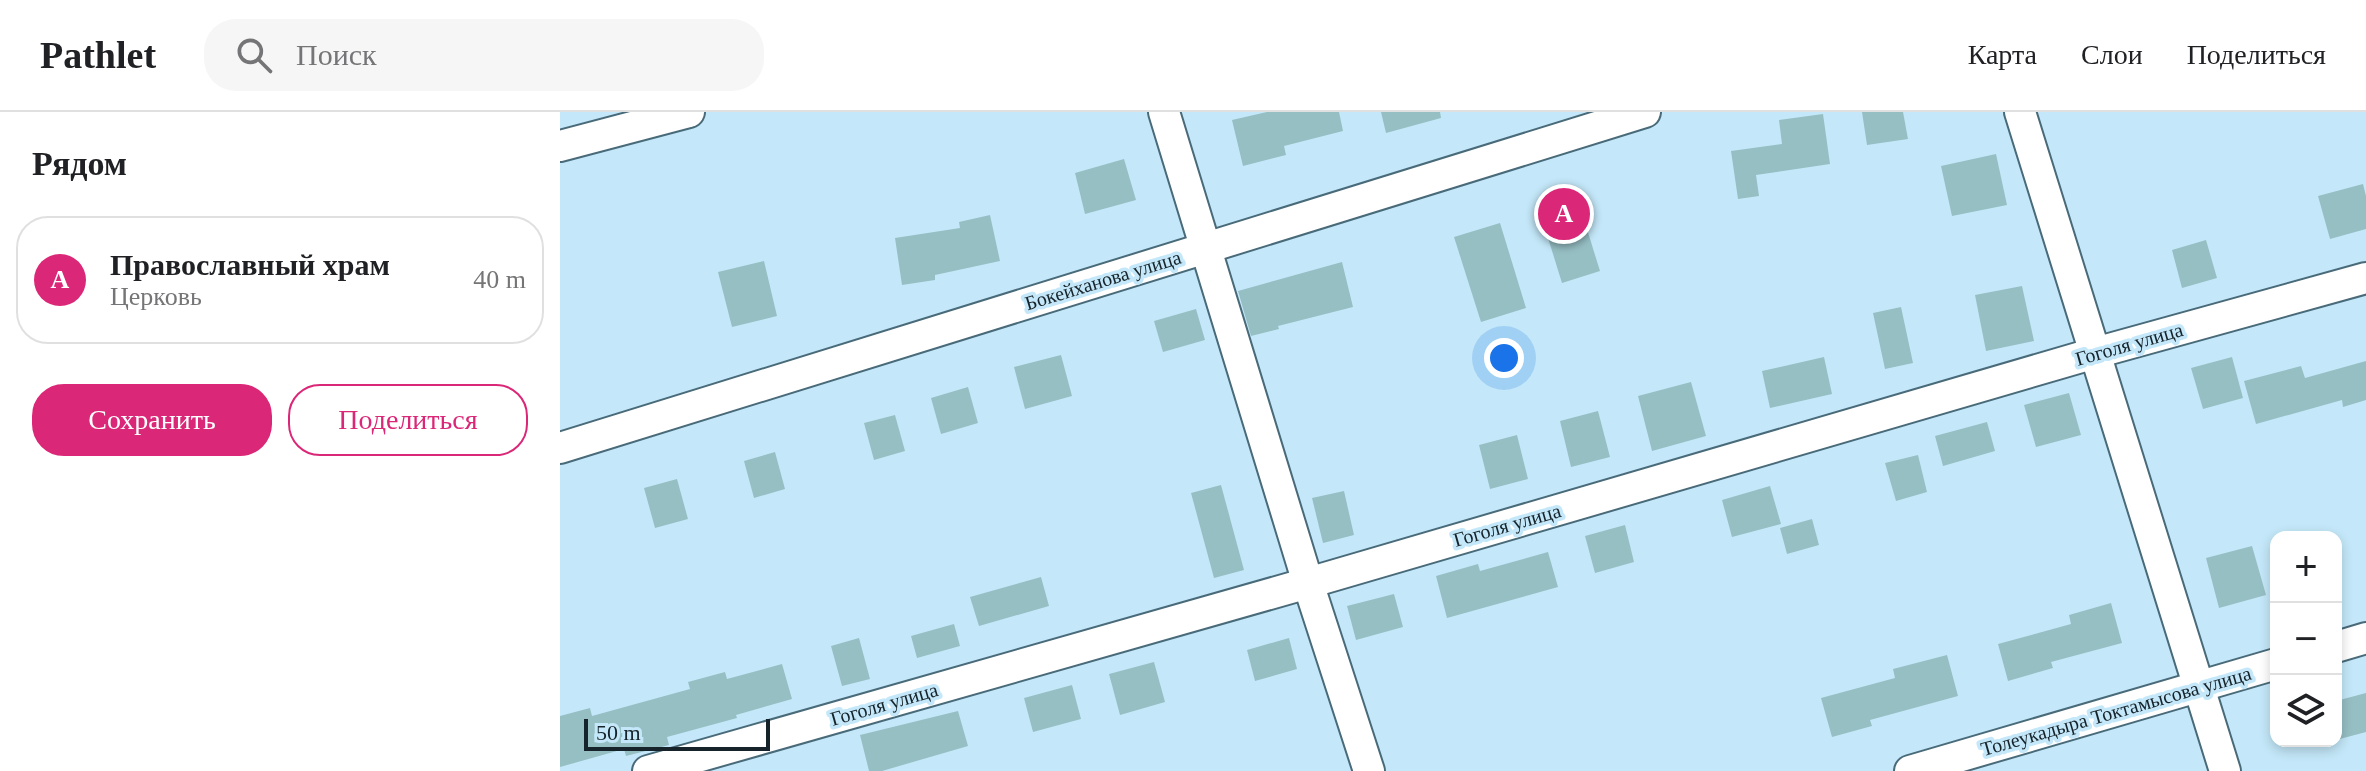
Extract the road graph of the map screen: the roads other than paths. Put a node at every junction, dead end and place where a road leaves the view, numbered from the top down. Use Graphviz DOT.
graph roads {
  1 [pos="689,112"];
  2 [pos="1164,112"];
  3 [pos="1645,112"];
  4 [pos="2020,112"];
  5 [pos="560,146"];
  6 [pos="1205,248"];
  7 [pos="2366,278"];
  8 [pos="2095,353"];
  9 [pos="560,448"];
  10 [pos="1308,583"];
  11 [pos="2366,638"];
  12 [pos="2342,645"];
  13 [pos="2270,666"];
  14 [pos="2199,687"];
  15 [pos="648,771"];
  16 [pos="1369,771"];
  17 [pos="1910,771"];
  18 [pos="2225,771"];
  1 -- 5 [label="street"];
  2 -- 6 [label="street"];
  3 -- 6 [label="street, Бокейханова улица"];
  4 -- 8 [label="street"];
  6 -- 9 [label="street, Бокейханова улица"];
  6 -- 10 [label="street"];
  7 -- 8 [label="street, Гоголя улица"];
  8 -- 10 [label="street, Гоголя улица"];
  8 -- 14 [label="street"];
  10 -- 15 [label="street, Гоголя улица"];
  10 -- 16 [label="street"];
  11 -- 12 [label="street"];
  13 -- 14 [label="street, Толеукадыра Токтамысова улица"];
  14 -- 17 [label="street, Толеукадыра Токтамысова улица"];
  14 -- 18 [label="street"];
}
